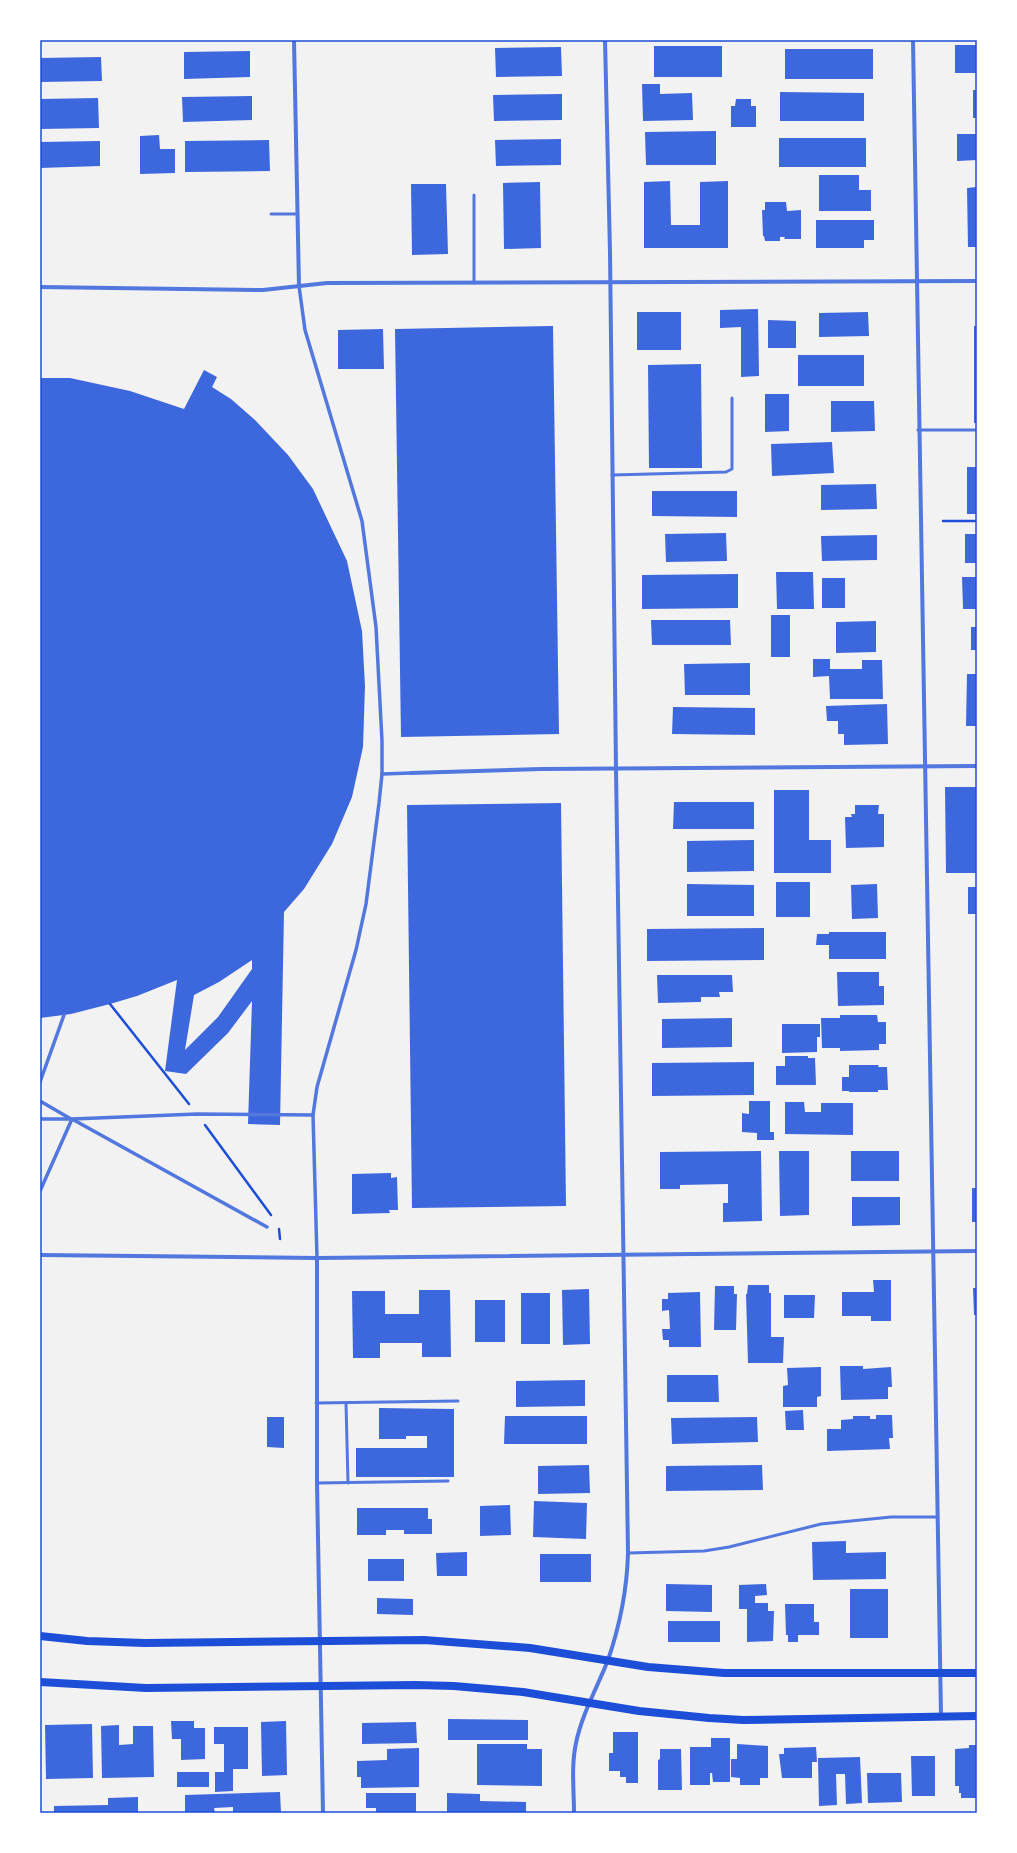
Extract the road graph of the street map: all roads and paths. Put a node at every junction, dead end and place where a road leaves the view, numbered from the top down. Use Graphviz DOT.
graph roads {
  1 [pos="294,40"];
  2 [pos="605,40"];
  3 [pos="913,40"];
  4 [pos="474,195"];
  5 [pos="271,214"];
  6 [pos="297,214"];
  7 [pos="977,281"];
  8 [pos="916,282"];
  9 [pos="474,283"];
  10 [pos="610,283"];
  11 [pos="299,286"];
  12 [pos="40,287"];
  13 [pos="732,398"];
  14 [pos="918,430"];
  15 [pos="977,430"];
  16 [pos="612,475"];
  17 [pos="943,521"];
  18 [pos="975,521"];
  19 [pos="925,766"];
  20 [pos="977,766"];
  21 [pos="616,769"];
  22 [pos="411,773"];
  23 [pos="382,774"];
  24 [pos="64,1015"];
  25 [pos="40,1082"];
  26 [pos="40,1101"];
  27 [pos="313,1115"];
  28 [pos="40,1119"];
  29 [pos="72,1119"];
  30 [pos="40,1191"];
  31 [pos="266,1227"];
  32 [pos="932,1251"];
  33 [pos="977,1251"];
  34 [pos="623,1254"];
  35 [pos="40,1255"];
  36 [pos="317,1258"];
  37 [pos="458,1401"];
  38 [pos="316,1403"];
  39 [pos="346,1403"];
  40 [pos="448,1481"];
  41 [pos="317,1483"];
  42 [pos="348,1483"];
  43 [pos="937,1517"];
  44 [pos="628,1553"];
  45 [pos="40,1636"];
  46 [pos="321,1640"];
  47 [pos="608,1661"];
  48 [pos="940,1673"];
  49 [pos="977,1673"];
  50 [pos="40,1682"];
  51 [pos="322,1685"];
  52 [pos="589,1703"];
  53 [pos="941,1716"];
  54 [pos="977,1716"];
  55 [pos="324,1813"];
  56 [pos="574,1813"];
  1 -- 6 [label="street"];
  2 -- 10 [label="street"];
  3 -- 8 [label="street"];
  4 -- 9 [label="lane"];
  5 -- 6 [label="lane"];
  6 -- 11 [label="street"];
  7 -- 8 [label="street"];
  8 -- 10 [label="street"];
  8 -- 14 [label="street"];
  9 -- 10 [label="street"];
  9 -- 11 [label="street"];
  10 -- 16 [label="street"];
  11 -- 12 [label="street"];
  11 -- 23 [label="street"];
  13 -- 16 [label="lane"];
  14 -- 15 [label="lane"];
  14 -- 19 [label="street"];
  16 -- 21 [label="street"];
  17 -- 18 [label="path"];
  19 -- 20 [label="street"];
  19 -- 21 [label="street"];
  19 -- 32 [label="street"];
  21 -- 22 [label="street"];
  21 -- 34 [label="street"];
  22 -- 23 [label="street"];
  23 -- 27 [label="street"];
  24 -- 25 [label="street"];
  26 -- 29 [label="street"];
  27 -- 29 [label="street"];
  27 -- 36 [label="street"];
  28 -- 29 [label="street"];
  29 -- 30 [label="street"];
  29 -- 31 [label="street"];
  32 -- 33 [label="street"];
  32 -- 34 [label="street"];
  32 -- 43 [label="street"];
  34 -- 36 [label="street"];
  34 -- 44 [label="street"];
  35 -- 36 [label="street"];
  36 -- 38 [label="street"];
  37 -- 39 [label="lane"];
  38 -- 39 [label="lane"];
  38 -- 41 [label="street"];
  39 -- 42 [label="lane"];
  40 -- 42 [label="lane"];
  41 -- 42 [label="lane"];
  41 -- 46 [label="street"];
  43 -- 44 [label="lane"];
  43 -- 48 [label="street"];
  44 -- 47 [label="street"];
  45 -- 46 [label="main road"];
  46 -- 47 [label="main road"];
  46 -- 51 [label="street"];
  47 -- 48 [label="main road"];
  47 -- 52 [label="street"];
  48 -- 49 [label="main road"];
  48 -- 53 [label="street"];
  50 -- 51 [label="main road"];
  51 -- 52 [label="main road"];
  51 -- 55 [label="street"];
  52 -- 53 [label="main road"];
  52 -- 56 [label="street"];
  53 -- 54 [label="main road"];
}
